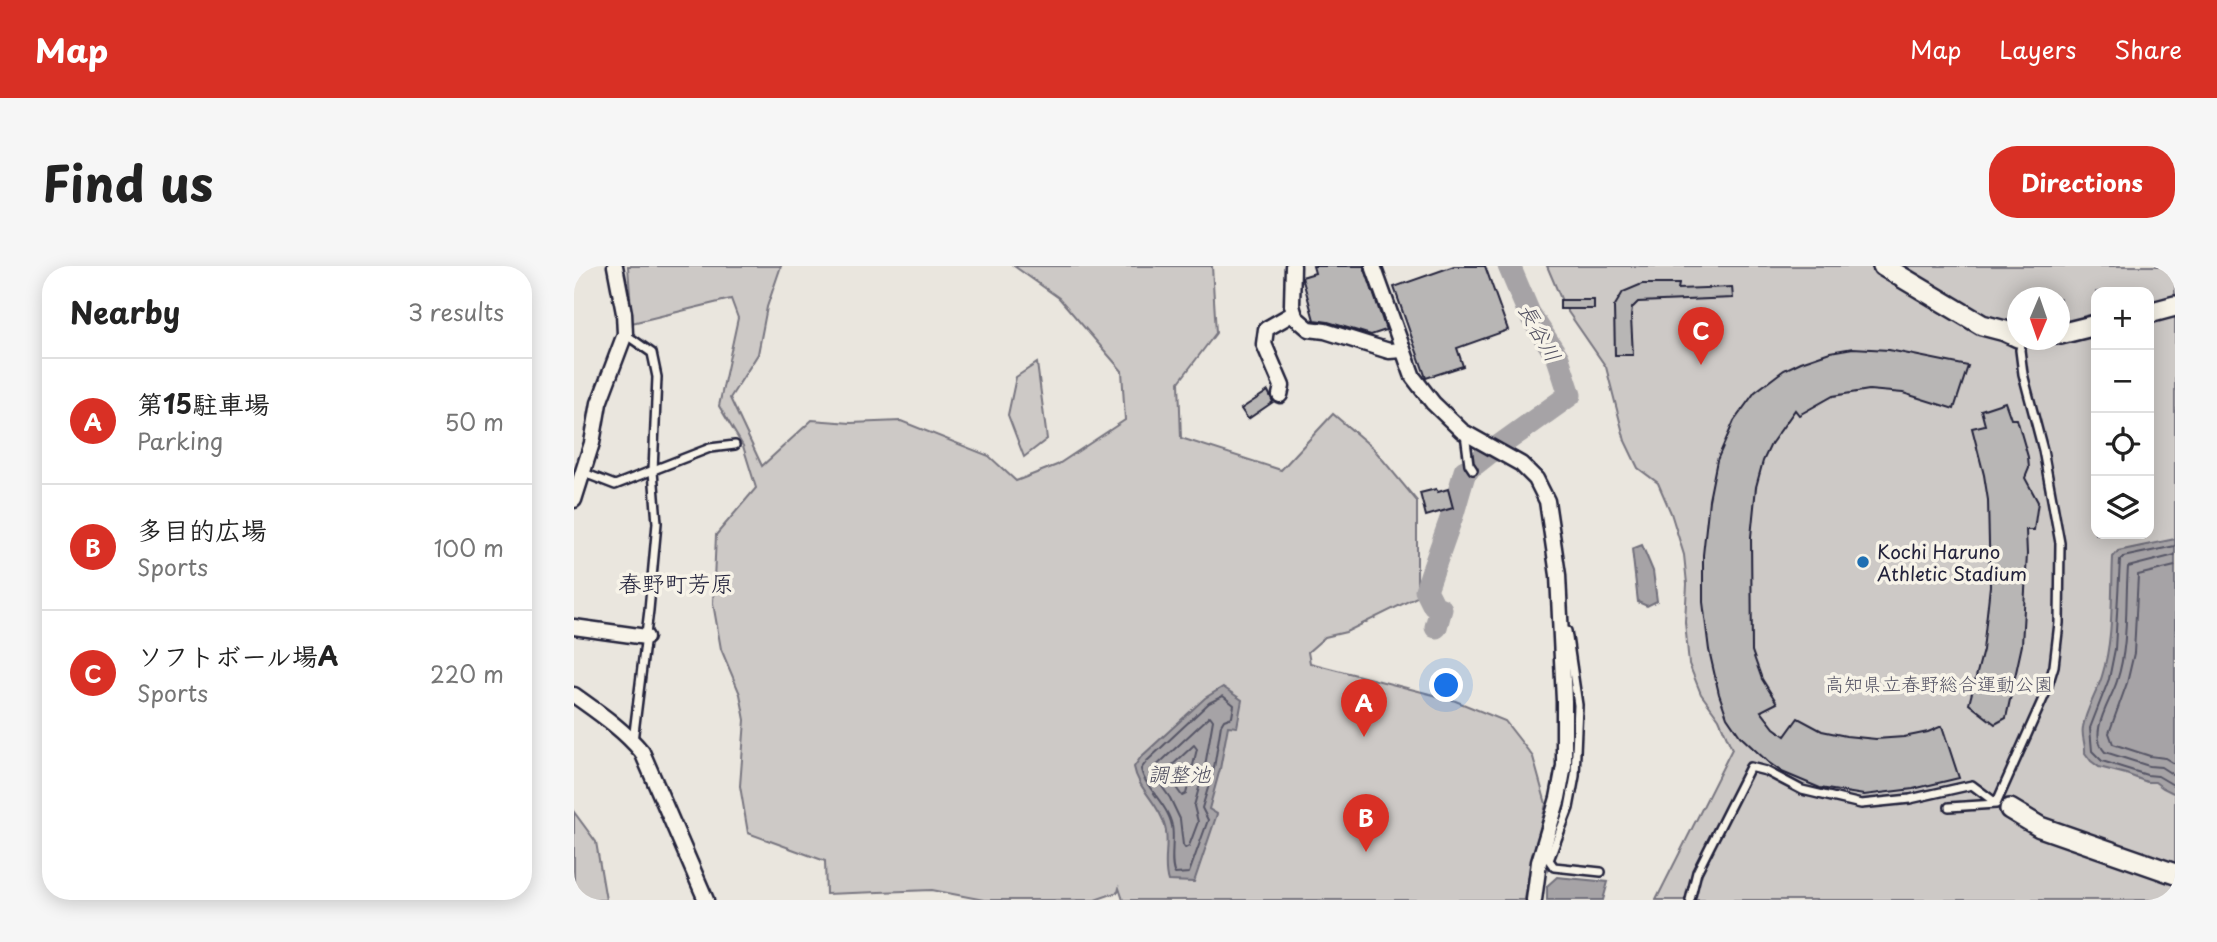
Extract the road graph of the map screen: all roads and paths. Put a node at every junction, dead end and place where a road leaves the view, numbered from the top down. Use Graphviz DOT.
graph roads {
  1 [pos="615,266"];
  2 [pos="1293,266"];
  3 [pos="1373,266"];
  4 [pos="1884,266"];
  5 [pos="2175,306"];
  6 [pos="2154,312"];
  7 [pos="1294,313"];
  8 [pos="2091,326"];
  9 [pos="2007,332"];
  10 [pos="2070,332"];
  11 [pos="625,334"];
  12 [pos="2020,350"];
  13 [pos="1402,351"];
  14 [pos="1280,396"];
  15 [pos="1464,433"];
  16 [pos="735,445"];
  17 [pos="1473,470"];
  18 [pos="653,471"];
  19 [pos="579,473"];
  20 [pos="574,500"];
  21 [pos="1558,583"];
  22 [pos="574,626"];
  23 [pos="646,637"];
  24 [pos="574,695"];
  25 [pos="633,741"];
  26 [pos="2003,806"];
  27 [pos="1949,807"];
  28 [pos="1601,872"];
  29 [pos="2175,874"];
  30 [pos="706,900"];
  31 [pos="1534,900"];
  32 [pos="1690,900"];
  1 -- 11 [label="street"];
  2 -- 7 [label="street"];
  3 -- 13 [label="street"];
  4 -- 9 [label="street"];
  5 -- 6 [label="street"];
  7 -- 13 [label="street"];
  7 -- 14 [label="street"];
  8 -- 10 [label="street"];
  11 -- 18 [label="lane"];
  11 -- 19 [label="street"];
  12 -- 26 [label="lane"];
  13 -- 15 [label="street"];
  15 -- 17 [label="lane"];
  15 -- 21 [label="street"];
  16 -- 18 [label="lane"];
  18 -- 19 [label="lane"];
  18 -- 23 [label="lane"];
  19 -- 20 [label="street"];
  21 -- 28 [label="lane"];
  21 -- 31 [label="street"];
  22 -- 23 [label="street"];
  23 -- 25 [label="lane"];
  24 -- 25 [label="street"];
  25 -- 30 [label="street"];
  26 -- 27 [label="lane"];
  26 -- 29 [label="street"];
  26 -- 32 [label="lane"];
}
